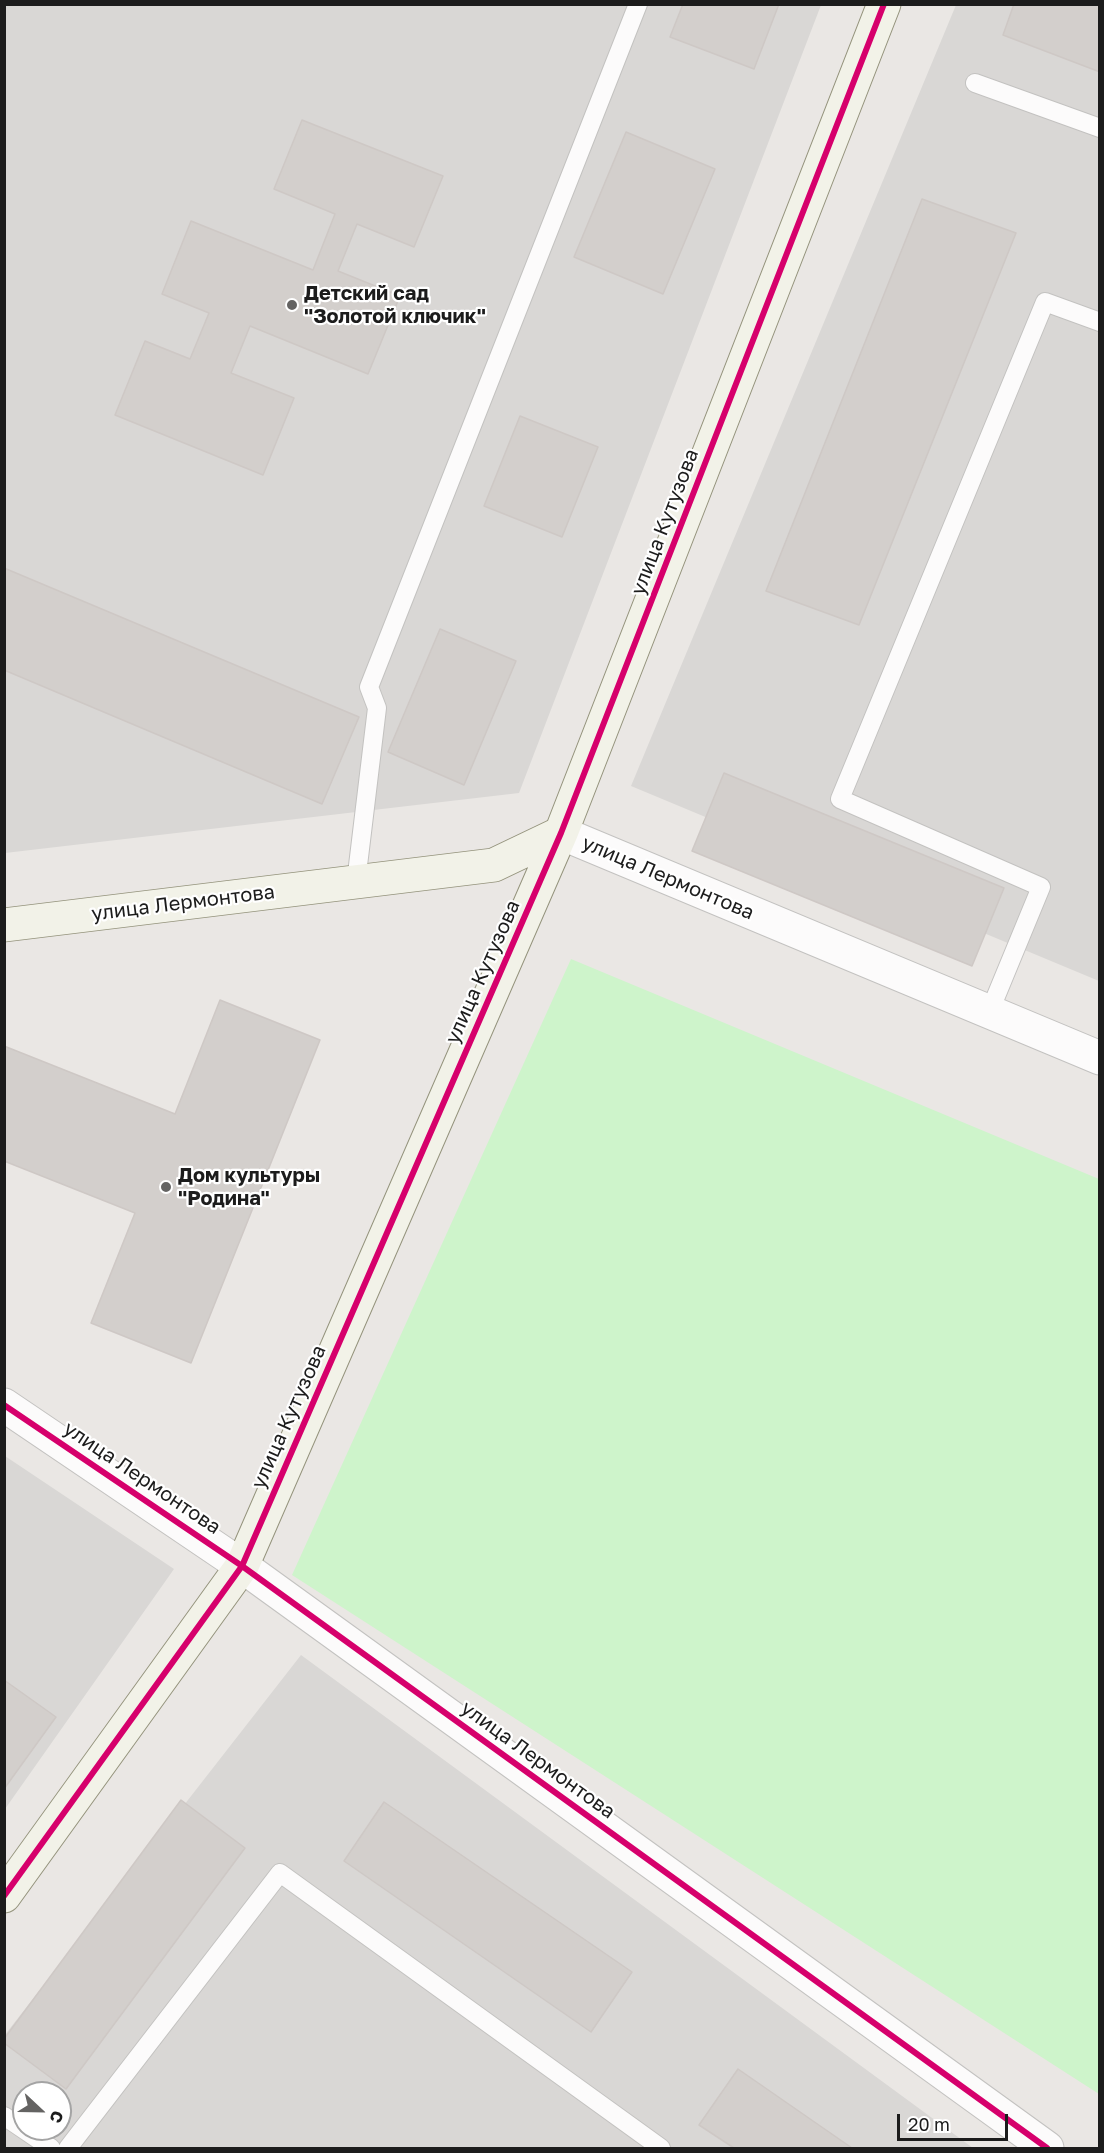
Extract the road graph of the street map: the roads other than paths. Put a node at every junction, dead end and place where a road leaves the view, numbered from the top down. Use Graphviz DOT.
graph roads {
  1 [pos="638,4"];
  2 [pos="885,4"];
  3 [pos="975,83"];
  4 [pos="1100,128"];
  5 [pos="1100,322"];
  6 [pos="561,833"];
  7 [pos="356,882"];
  8 [pos="4,925"];
  9 [pos="989,1013"];
  10 [pos="1100,1058"];
  11 [pos="4,1405"];
  12 [pos="243,1566"];
  13 [pos="4,1896"];
  14 [pos="4,2116"];
  15 [pos="51,2148"];
  16 [pos="68,2148"];
  17 [pos="661,2148"];
  18 [pos="1047,2148"];
  1 -- 7 [label="lane"];
  2 -- 6 [label="street, улица Кутузова"];
  3 -- 4 [label="lane"];
  5 -- 9 [label="lane"];
  6 -- 7 [label="street, улица Лермонтова"];
  6 -- 9 [label="street, улица Лермонтова"];
  6 -- 12 [label="street, улица Кутузова"];
  7 -- 8 [label="street, улица Лермонтова"];
  9 -- 10 [label="street, улица Лермонтова"];
  11 -- 12 [label="street, улица Лермонтова"];
  12 -- 13 [label="street, улица Кутузова"];
  12 -- 18 [label="street, улица Лермонтова"];
  14 -- 15 [label="lane"];
  16 -- 17 [label="lane"];
}
